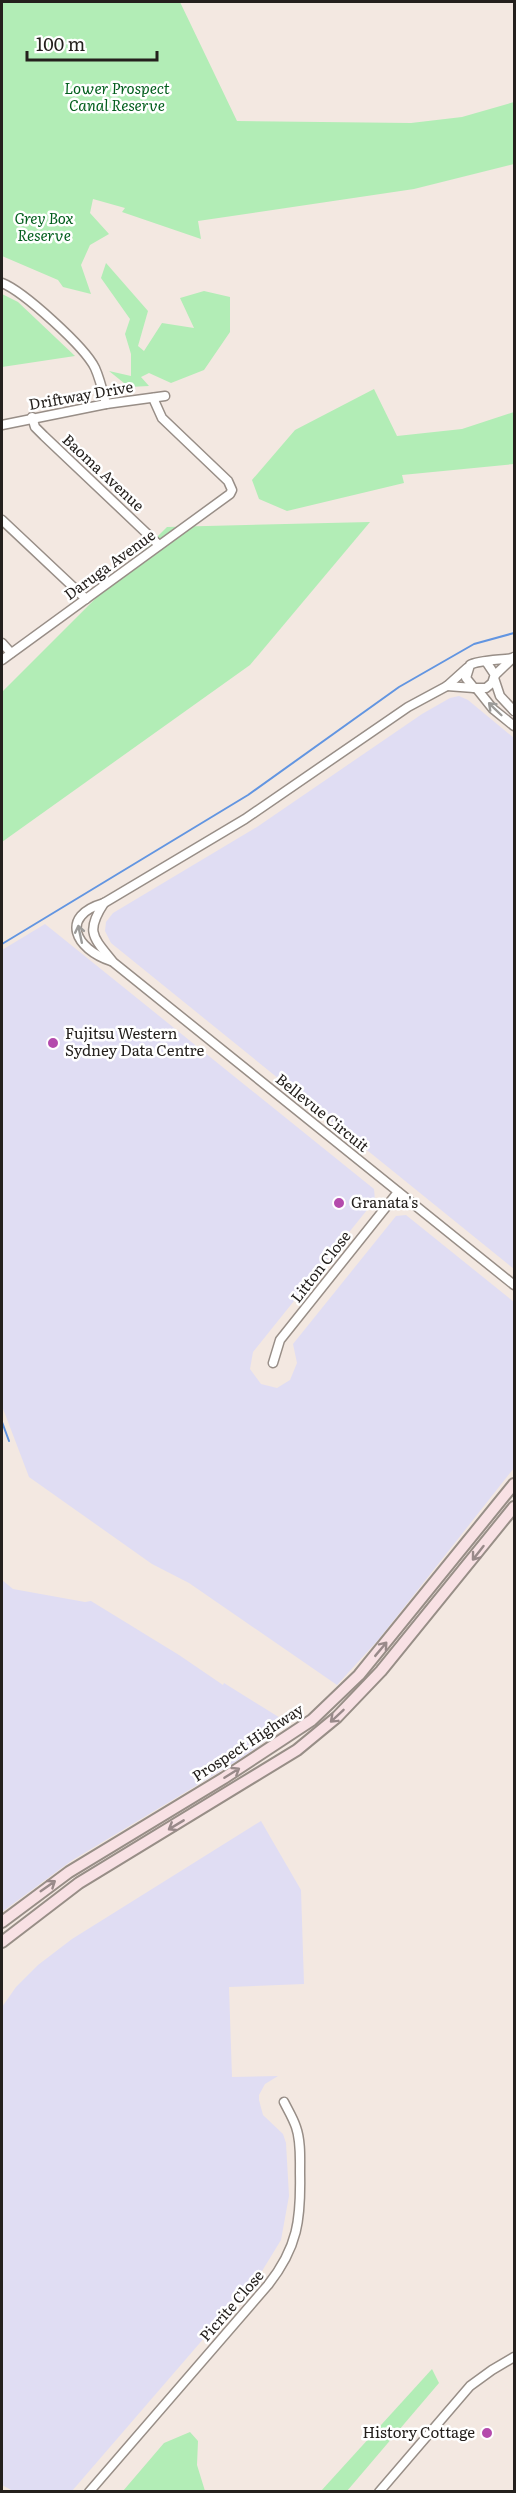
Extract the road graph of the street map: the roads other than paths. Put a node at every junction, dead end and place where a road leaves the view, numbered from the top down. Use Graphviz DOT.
graph roads {
  1 [pos="2,283"];
  2 [pos="165,396"];
  3 [pos="153,398"];
  4 [pos="106,404"];
  5 [pos="33,417"];
  6 [pos="2,426"];
  7 [pos="2,520"];
  8 [pos="159,544"];
  9 [pos="86,599"];
  10 [pos="2,643"];
  11 [pos="11,652"];
  12 [pos="514,658"];
  13 [pos="2,660"];
  14 [pos="487,663"];
  15 [pos="467,668"];
  16 [pos="494,677"];
  17 [pos="447,686"];
  18 [pos="476,689"];
  19 [pos="514,711"];
  20 [pos="514,726"];
  21 [pos="104,903"];
  22 [pos="113,962"];
  23 [pos="398,1192"];
  24 [pos="514,1285"];
  25 [pos="273,1363"];
  26 [pos="514,1484"];
  27 [pos="514,1507"];
  28 [pos="2,1922"];
  29 [pos="2,1942"];
  30 [pos="284,2102"];
  31 [pos="514,2357"];
  32 [pos="89,2492"];
  33 [pos="379,2492"];
  1 -- 4 [label="street"];
  2 -- 3 [label="street, Driftway Drive"];
  3 -- 4 [label="street, Driftway Drive"];
  3 -- 8 [label="street, Daruga Avenue"];
  4 -- 5 [label="street, Driftway Drive"];
  5 -- 6 [label="street, Driftway Drive"];
  5 -- 8 [label="street, Baoma Avenue"];
  7 -- 9 [label="street"];
  8 -- 9 [label="street, Daruga Avenue"];
  9 -- 11 [label="street, Daruga Avenue"];
  10 -- 11 [label="street"];
  11 -- 13 [label="street, Daruga Avenue"];
  12 -- 14 [label="street"];
  12 -- 16 [label="street"];
  14 -- 15 [label="street"];
  14 -- 16 [label="street"];
  15 -- 17 [label="street, Bellevue Circuit"];
  15 -- 18 [label="street"];
  16 -- 18 [label="street"];
  16 -- 19 [label="street"];
  17 -- 18 [label="street"];
  17 -- 21 [label="street, Bellevue Circuit"];
  20 -- 18 [label="street, one-way"];
  21 -- 22 [label="street, Bellevue Circuit"];
  22 -- 21 [label="street, Bellevue Circuit, one-way"];
  22 -- 23 [label="street, Bellevue Circuit"];
  23 -- 24 [label="street, Bellevue Circuit"];
  23 -- 25 [label="street, Litton Close"];
  28 -- 26 [label="main road, Prospect Highway, one-way"];
  27 -- 29 [label="main road, Prospect Highway, one-way"];
  30 -- 32 [label="street, Picrite Close"];
  31 -- 33 [label="street"];
}
